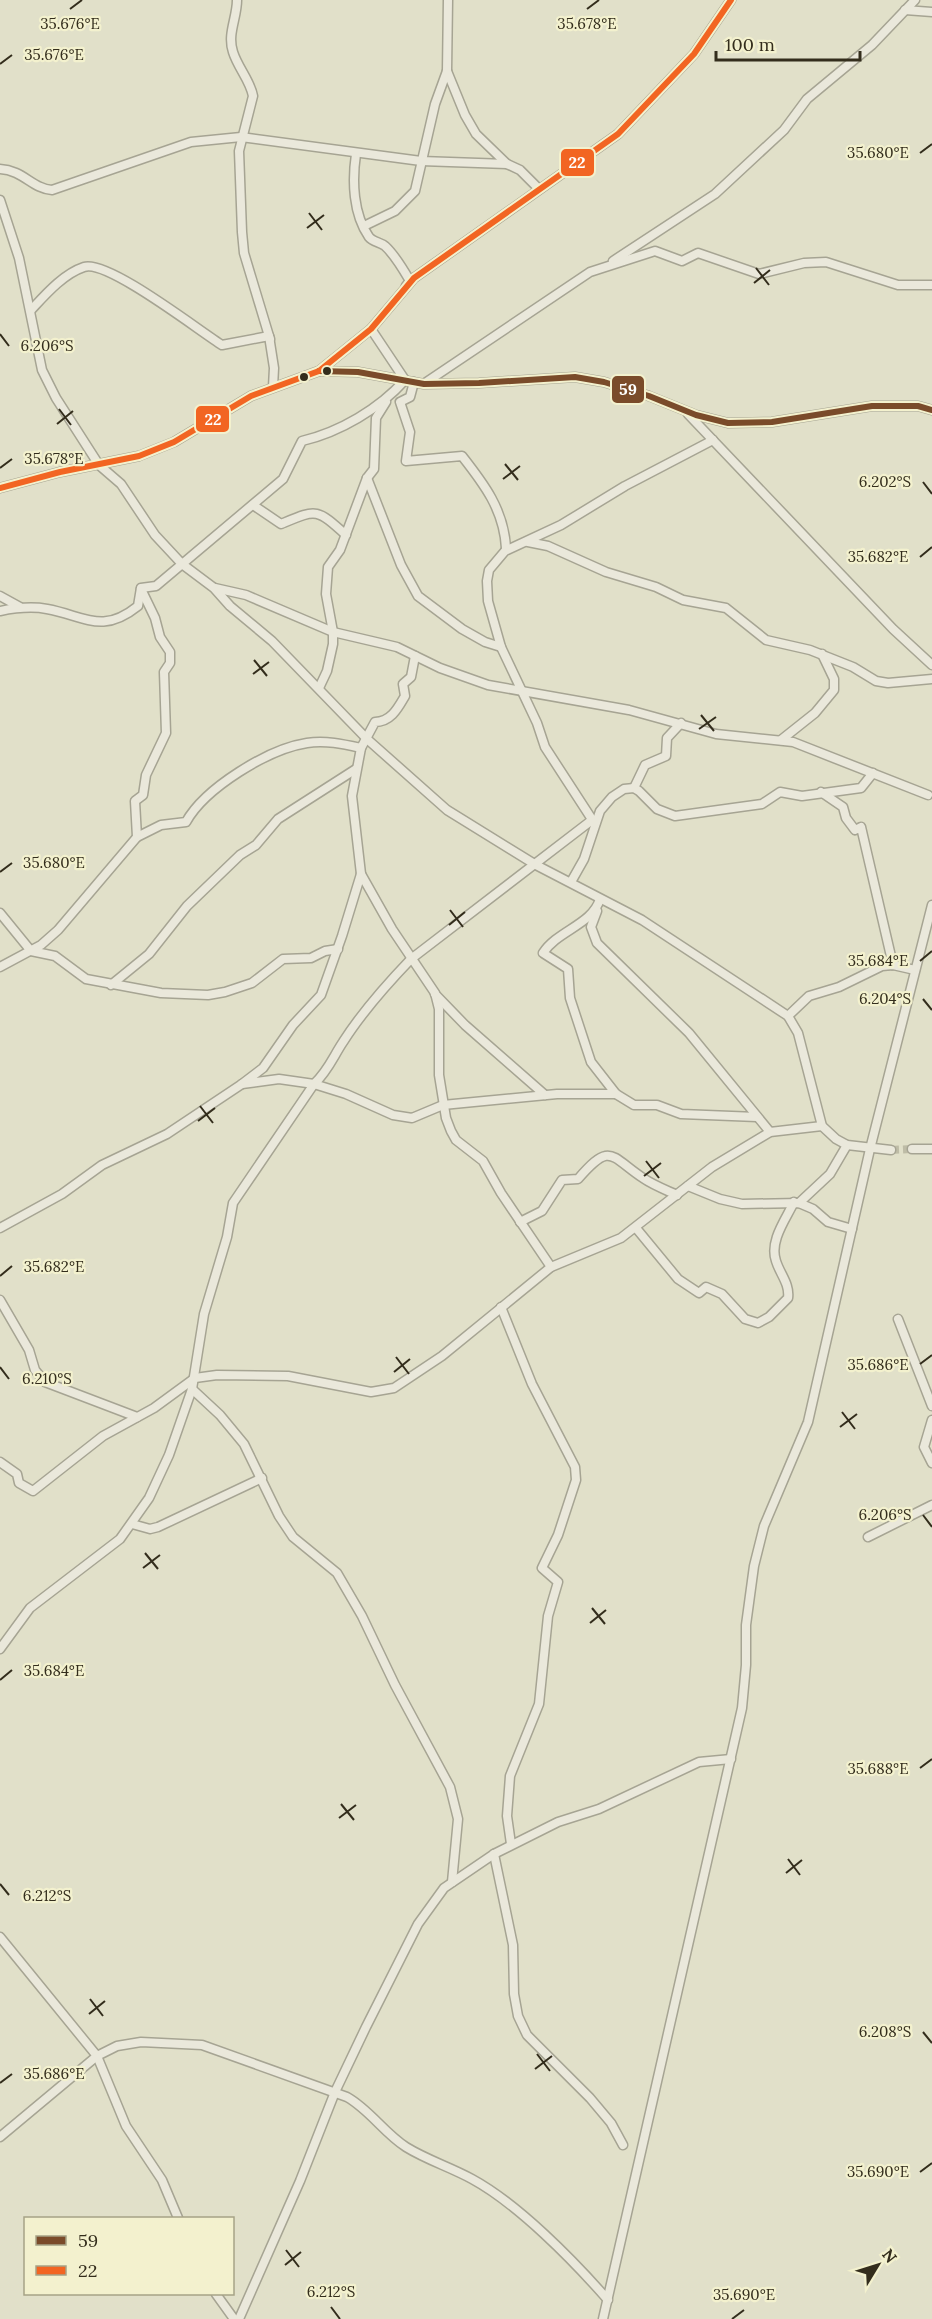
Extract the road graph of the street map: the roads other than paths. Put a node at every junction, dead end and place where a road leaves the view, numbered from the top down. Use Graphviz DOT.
graph roads {
  1 [pos="237,0"];
  2 [pos="448,0"];
  3 [pos="730,0"];
  4 [pos="915,0"];
  5 [pos="905,10"];
  6 [pos="932,12"];
  7 [pos="447,71"];
  8 [pos="241,137"];
  9 [pos="356,154"];
  10 [pos="421,161"];
  11 [pos="507,164"];
  12 [pos="0,169"];
  13 [pos="539,189"];
  14 [pos="0,200"];
  15 [pos="364,226"];
  16 [pos="602,268"];
  17 [pos="932,285"];
  18 [pos="401,294"];
  19 [pos="31,310"];
  20 [pos="371,329"];
  21 [pos="269,336"];
  22 [pos="319,371"];
  23 [pos="410,381"];
  24 [pos="424,384"];
  25 [pos="273,387"];
  26 [pos="388,399"];
  27 [pos="932,410"];
  28 [pos="686,411"];
  29 [pos="713,440"];
  30 [pos="99,465"];
  31 [pos="367,478"];
  32 [pos="0,488"];
  33 [pos="253,505"];
  34 [pos="346,535"];
  35 [pos="527,542"];
  36 [pos="506,548"];
  37 [pos="182,564"];
  38 [pos="141,588"];
  39 [pos="214,588"];
  40 [pos="0,596"];
  41 [pos="20,607"];
  42 [pos="0,611"];
  43 [pos="333,632"];
  44 [pos="501,647"];
  45 [pos="822,654"];
  46 [pos="415,656"];
  47 [pos="932,665"];
  48 [pos="932,679"];
  49 [pos="319,688"];
  50 [pos="520,691"];
  51 [pos="681,723"];
  52 [pos="367,739"];
  53 [pos="781,740"];
  54 [pos="362,748"];
  55 [pos="356,769"];
  56 [pos="873,773"];
  57 [pos="634,788"];
  58 [pos="821,792"];
  59 [pos="928,795"];
  60 [pos="593,822"];
  61 [pos="137,837"];
  62 [pos="536,865"];
  63 [pos="361,874"];
  64 [pos="571,882"];
  65 [pos="600,899"];
  66 [pos="932,905"];
  67 [pos="597,910"];
  68 [pos="0,913"];
  69 [pos="338,949"];
  70 [pos="31,951"];
  71 [pos="411,959"];
  72 [pos="893,965"];
  73 [pos="0,967"];
  74 [pos="915,970"];
  75 [pos="111,985"];
  76 [pos="435,993"];
  77 [pos="788,1016"];
  78 [pos="242,1084"];
  79 [pos="314,1084"];
  80 [pos="616,1094"];
  81 [pos="545,1095"];
  82 [pos="443,1105"];
  83 [pos="757,1117"];
  84 [pos="822,1126"];
  85 [pos="770,1132"];
  86 [pos="848,1145"];
  87 [pos="870,1149"];
  88 [pos="912,1149"];
  89 [pos="932,1149"];
  90 [pos="891,1150"];
  91 [pos="688,1186"];
  92 [pos="677,1195"];
  93 [pos="797,1203"];
  94 [pos="520,1222"];
  95 [pos="0,1228"];
  96 [pos="636,1228"];
  97 [pos="852,1229"];
  98 [pos="551,1267"];
  99 [pos="0,1300"];
  100 [pos="501,1307"];
  101 [pos="898,1319"];
  102 [pos="921,1375"];
  103 [pos="195,1378"];
  104 [pos="192,1389"];
  105 [pos="932,1391"];
  106 [pos="932,1406"];
  107 [pos="136,1417"];
  108 [pos="932,1420"];
  109 [pos="0,1462"];
  110 [pos="932,1463"];
  111 [pos="262,1478"];
  112 [pos="932,1505"];
  113 [pos="132,1524"];
  114 [pos="868,1537"];
  115 [pos="0,1648"];
  116 [pos="731,1759"];
  117 [pos="512,1844"];
  118 [pos="494,1854"];
  119 [pos="452,1882"];
  120 [pos="0,1937"];
  121 [pos="98,2056"];
  122 [pos="336,2092"];
  123 [pos="0,2137"];
  124 [pos="623,2145"];
  125 [pos="178,2217"];
  126 [pos="217,2295"];
  127 [pos="608,2300"];
  128 [pos="237,2319"];
  129 [pos="603,2319"];
  1 -- 8 [label="street"];
  2 -- 7 [label="street"];
  3 -- 13 [label="street"];
  4 -- 5 [label="street"];
  5 -- 6 [label="street"];
  5 -- 16 [label="street"];
  7 -- 10 [label="street"];
  7 -- 11 [label="street"];
  8 -- 9 [label="street"];
  8 -- 12 [label="street"];
  8 -- 21 [label="street"];
  9 -- 10 [label="street"];
  9 -- 15 [label="street"];
  10 -- 11 [label="street"];
  10 -- 15 [label="street"];
  11 -- 13 [label="street"];
  13 -- 18 [label="street"];
  14 -- 19 [label="street"];
  15 -- 18 [label="street"];
  16 -- 17 [label="street"];
  16 -- 24 [label="street"];
  18 -- 20 [label="street"];
  19 -- 21 [label="street"];
  19 -- 30 [label="street"];
  20 -- 22 [label="street"];
  20 -- 23 [label="street"];
  21 -- 25 [label="street"];
  22 -- 23 [label="street"];
  22 -- 25 [label="street"];
  23 -- 24 [label="street"];
  23 -- 26 [label="street"];
  23 -- 36 [label="street"];
  24 -- 28 [label="street"];
  25 -- 30 [label="street"];
  26 -- 31 [label="street"];
  26 -- 33 [label="street"];
  27 -- 28 [label="street"];
  28 -- 29 [label="street"];
  29 -- 35 [label="street"];
  29 -- 47 [label="street"];
  30 -- 32 [label="street"];
  30 -- 37 [label="street"];
  31 -- 34 [label="street"];
  31 -- 44 [label="street"];
  33 -- 34 [label="street"];
  33 -- 37 [label="street"];
  34 -- 43 [label="street"];
  35 -- 44 [label="street"];
  35 -- 45 [label="street"];
  37 -- 38 [label="street"];
  37 -- 39 [label="street"];
  38 -- 41 [label="street"];
  38 -- 61 [label="street"];
  39 -- 43 [label="street"];
  39 -- 49 [label="street"];
  40 -- 41 [label="street"];
  41 -- 42 [label="street"];
  43 -- 46 [label="street"];
  43 -- 49 [label="street"];
  44 -- 50 [label="street"];
  45 -- 48 [label="street"];
  45 -- 53 [label="street"];
  46 -- 50 [label="street"];
  46 -- 52 [label="street"];
  49 -- 52 [label="street"];
  50 -- 51 [label="street"];
  50 -- 60 [label="street"];
  51 -- 53 [label="street"];
  51 -- 57 [label="street"];
  52 -- 54 [label="street"];
  52 -- 62 [label="street"];
  53 -- 56 [label="street"];
  54 -- 55 [label="street"];
  54 -- 61 [label="street"];
  55 -- 63 [label="street"];
  55 -- 75 [label="street"];
  56 -- 58 [label="street"];
  56 -- 59 [label="street"];
  57 -- 58 [label="street"];
  57 -- 60 [label="street"];
  58 -- 72 [label="street"];
  60 -- 62 [label="street"];
  60 -- 64 [label="street"];
  61 -- 70 [label="street"];
  62 -- 64 [label="street"];
  62 -- 71 [label="street"];
  63 -- 69 [label="street"];
  63 -- 71 [label="street"];
  64 -- 65 [label="street"];
  65 -- 67 [label="street"];
  65 -- 77 [label="street"];
  66 -- 74 [label="street"];
  67 -- 80 [label="street"];
  67 -- 83 [label="street"];
  68 -- 70 [label="street"];
  69 -- 75 [label="street"];
  69 -- 78 [label="street"];
  70 -- 73 [label="street"];
  70 -- 75 [label="street"];
  71 -- 76 [label="street"];
  71 -- 79 [label="street"];
  72 -- 74 [label="street"];
  72 -- 77 [label="street"];
  74 -- 87 [label="street"];
  76 -- 81 [label="street"];
  76 -- 82 [label="street"];
  77 -- 84 [label="street"];
  78 -- 79 [label="street"];
  78 -- 95 [label="street"];
  79 -- 82 [label="street"];
  79 -- 103 [label="street"];
  80 -- 81 [label="street"];
  80 -- 83 [label="street"];
  81 -- 82 [label="street"];
  82 -- 94 [label="street"];
  83 -- 85 [label="street"];
  84 -- 85 [label="street"];
  84 -- 86 [label="street"];
  85 -- 91 [label="street"];
  86 -- 87 [label="street"];
  86 -- 93 [label="street"];
  87 -- 90 [label="street"];
  87 -- 97 [label="street"];
  88 -- 89 [label="street"];
  91 -- 92 [label="street"];
  91 -- 93 [label="street"];
  92 -- 94 [label="street"];
  92 -- 96 [label="street"];
  93 -- 96 [label="street"];
  93 -- 97 [label="street"];
  94 -- 98 [label="street"];
  96 -- 98 [label="street"];
  97 -- 116 [label="street"];
  98 -- 100 [label="street"];
  99 -- 107 [label="street"];
  100 -- 103 [label="street"];
  100 -- 117 [label="street"];
  101 -- 102 [label="street"];
  102 -- 105 [label="street"];
  102 -- 106 [label="street"];
  103 -- 104 [label="street"];
  103 -- 107 [label="street"];
  104 -- 111 [label="street"];
  104 -- 113 [label="street"];
  107 -- 109 [label="street"];
  108 -- 110 [label="street"];
  111 -- 113 [label="street"];
  111 -- 119 [label="street"];
  112 -- 114 [label="street"];
  113 -- 115 [label="street"];
  116 -- 117 [label="street"];
  116 -- 127 [label="street"];
  117 -- 118 [label="street"];
  118 -- 119 [label="street"];
  118 -- 124 [label="street"];
  119 -- 122 [label="street"];
  120 -- 121 [label="street"];
  121 -- 122 [label="street"];
  121 -- 123 [label="street"];
  121 -- 125 [label="street"];
  122 -- 127 [label="street"];
  122 -- 128 [label="street"];
  126 -- 128 [label="street"];
  127 -- 129 [label="street"];
}
